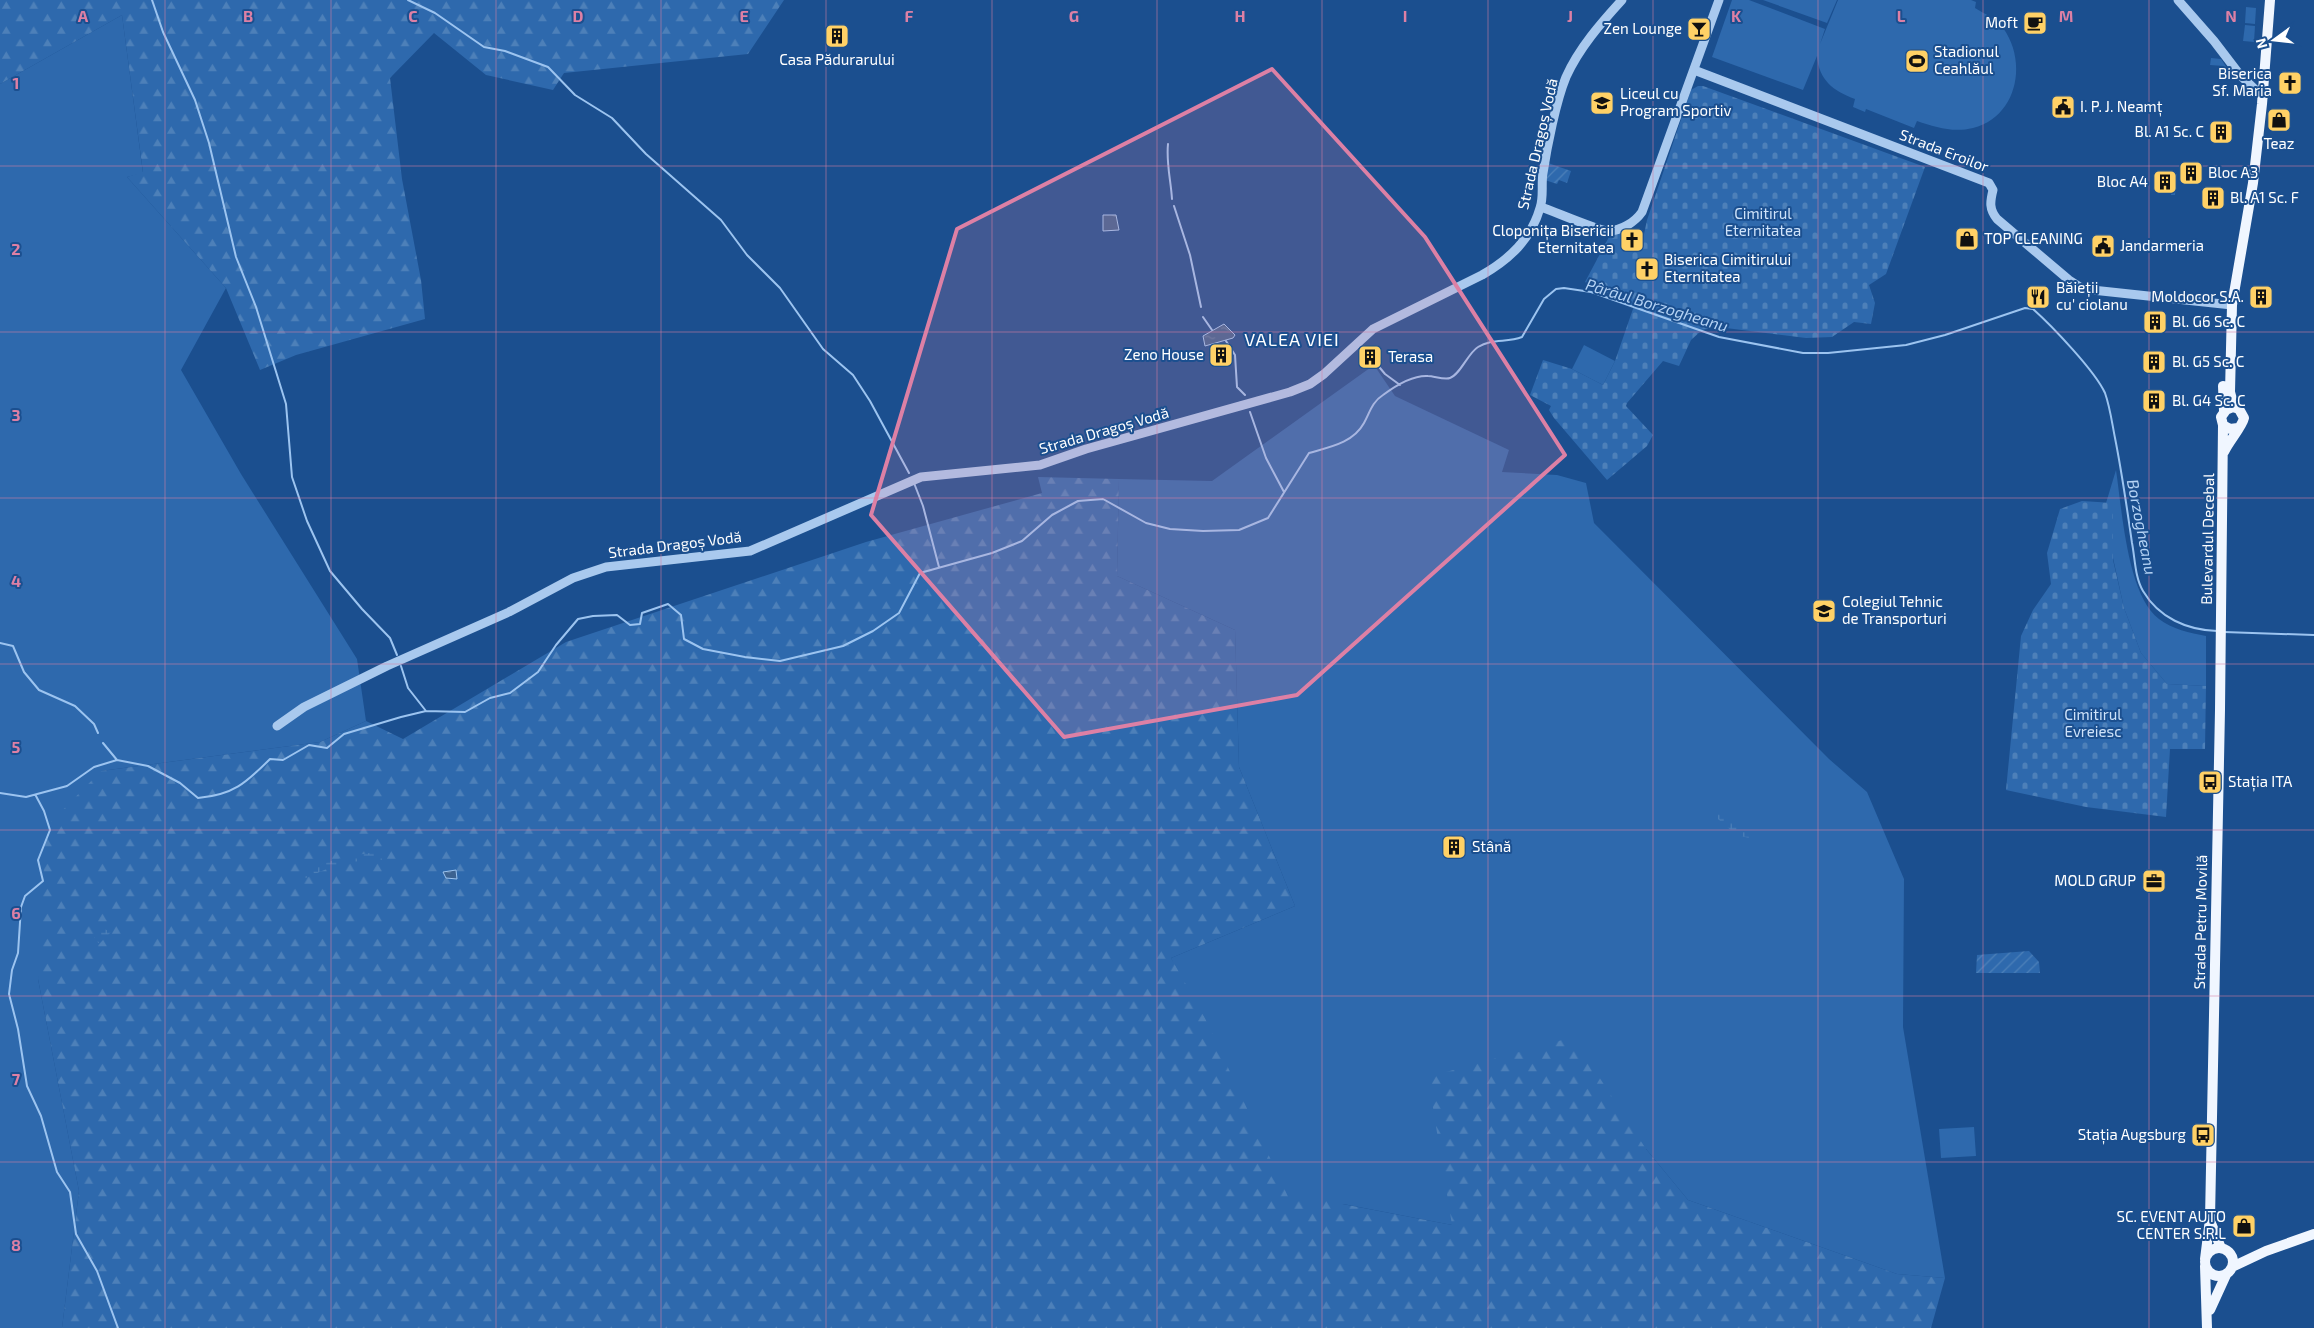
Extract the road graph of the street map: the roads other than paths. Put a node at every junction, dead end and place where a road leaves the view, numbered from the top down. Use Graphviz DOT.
graph roads {
  1 [pos="1622,0"];
  2 [pos="1720,0"];
  3 [pos="2178,0"];
  4 [pos="2265,0"];
  5 [pos="2270,0"];
  6 [pos="1694,70"];
  7 [pos="2260,96"];
  8 [pos="1541,207"];
  9 [pos="2228,305"];
  10 [pos="2238,409"];
  11 [pos="2224,411"];
  12 [pos="2223,425"];
  13 [pos="2238,428"];
  14 [pos="2224,452"];
  15 [pos="2222,625"];
  16 [pos="277,726"];
  17 [pos="2210,1219"];
  18 [pos="2314,1234"];
  19 [pos="2225,1250"];
  20 [pos="2266,1251"];
  21 [pos="2205,1262"];
  22 [pos="2229,1271"];
  23 [pos="2208,1316"];
  24 [pos="2207,1328"];
  1 -- 8 [label="street, Strada Dragoș Vodă"];
  2 -- 6 [label="street"];
  3 -- 7 [label="street"];
  4 -- 7 [label="main road"];
  5 -- 7 [label="main road"];
  6 -- 8 [label="street"];
  6 -- 9 [label="street, Strada Eroilor"];
  7 -- 9 [label="main road"];
  8 -- 16 [label="street, Strada Dragoș Vodă"];
  9 -- 10 [label="main road"];
  9 -- 11 [label="main road"];
  10 -- 11 [label="main road"];
  10 -- 13 [label="main road"];
  11 -- 12 [label="main road"];
  12 -- 13 [label="main road"];
  12 -- 14 [label="main road, Bulevardul Decebal"];
  13 -- 14 [label="main road, Bulevardul Decebal"];
  14 -- 15 [label="main road, Bulevardul Decebal"];
  15 -- 17 [label="main road, Strada Petru Movilă"];
  17 -- 19 [label="main road, Strada Petru Movilă"];
  17 -- 21 [label="main road, Strada Petru Movilă"];
  18 -- 20 [label="main road"];
  19 -- 20 [label="main road"];
  19 -- 21 [label="main road"];
  19 -- 22 [label="main road"];
  20 -- 22 [label="main road"];
  21 -- 22 [label="main road"];
  21 -- 23 [label="main road, Strada Petru Movilă"];
  22 -- 23 [label="main road, Strada Petru Movilă"];
  23 -- 24 [label="main road, Strada Petru Movilă"];
}
